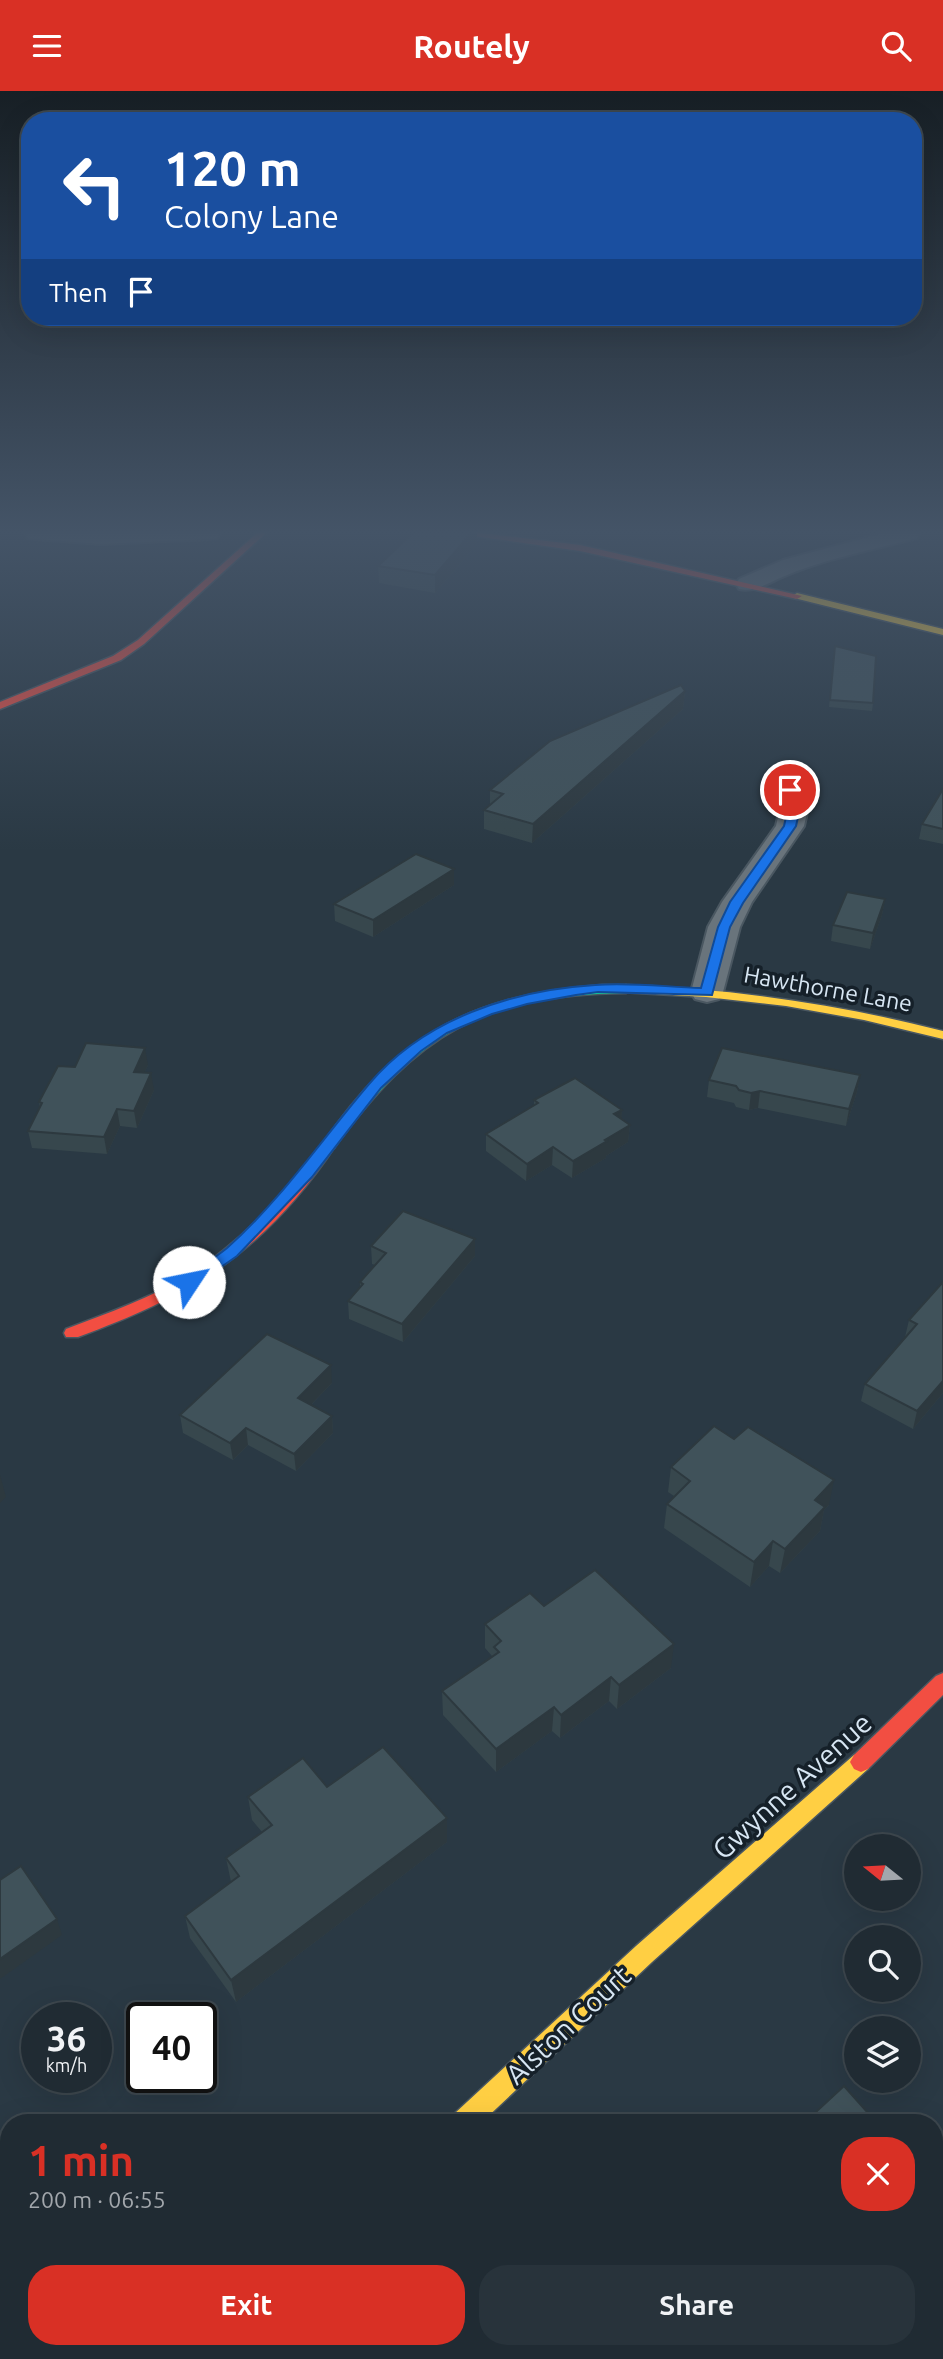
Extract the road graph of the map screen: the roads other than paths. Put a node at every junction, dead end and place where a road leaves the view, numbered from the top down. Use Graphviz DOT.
graph roads {
  1 [pos="145,639"];
  2 [pos="0,706"];
  3 [pos="790,790"];
  4 [pos="707,992"];
  5 [pos="943,1035"];
  6 [pos="72,1333"];
  7 [pos="943,1682"];
  8 [pos="675,1927"];
  9 [pos="473,2114"];
  1 -- 2 [label="street"];
  3 -- 4 [label="street"];
  4 -- 5 [label="street, Hawthorne Lane"];
  4 -- 6 [label="street, Hawthorne Lane"];
  7 -- 8 [label="street, Gwynne Avenue"];
  8 -- 9 [label="street, Alston Court"];
}
